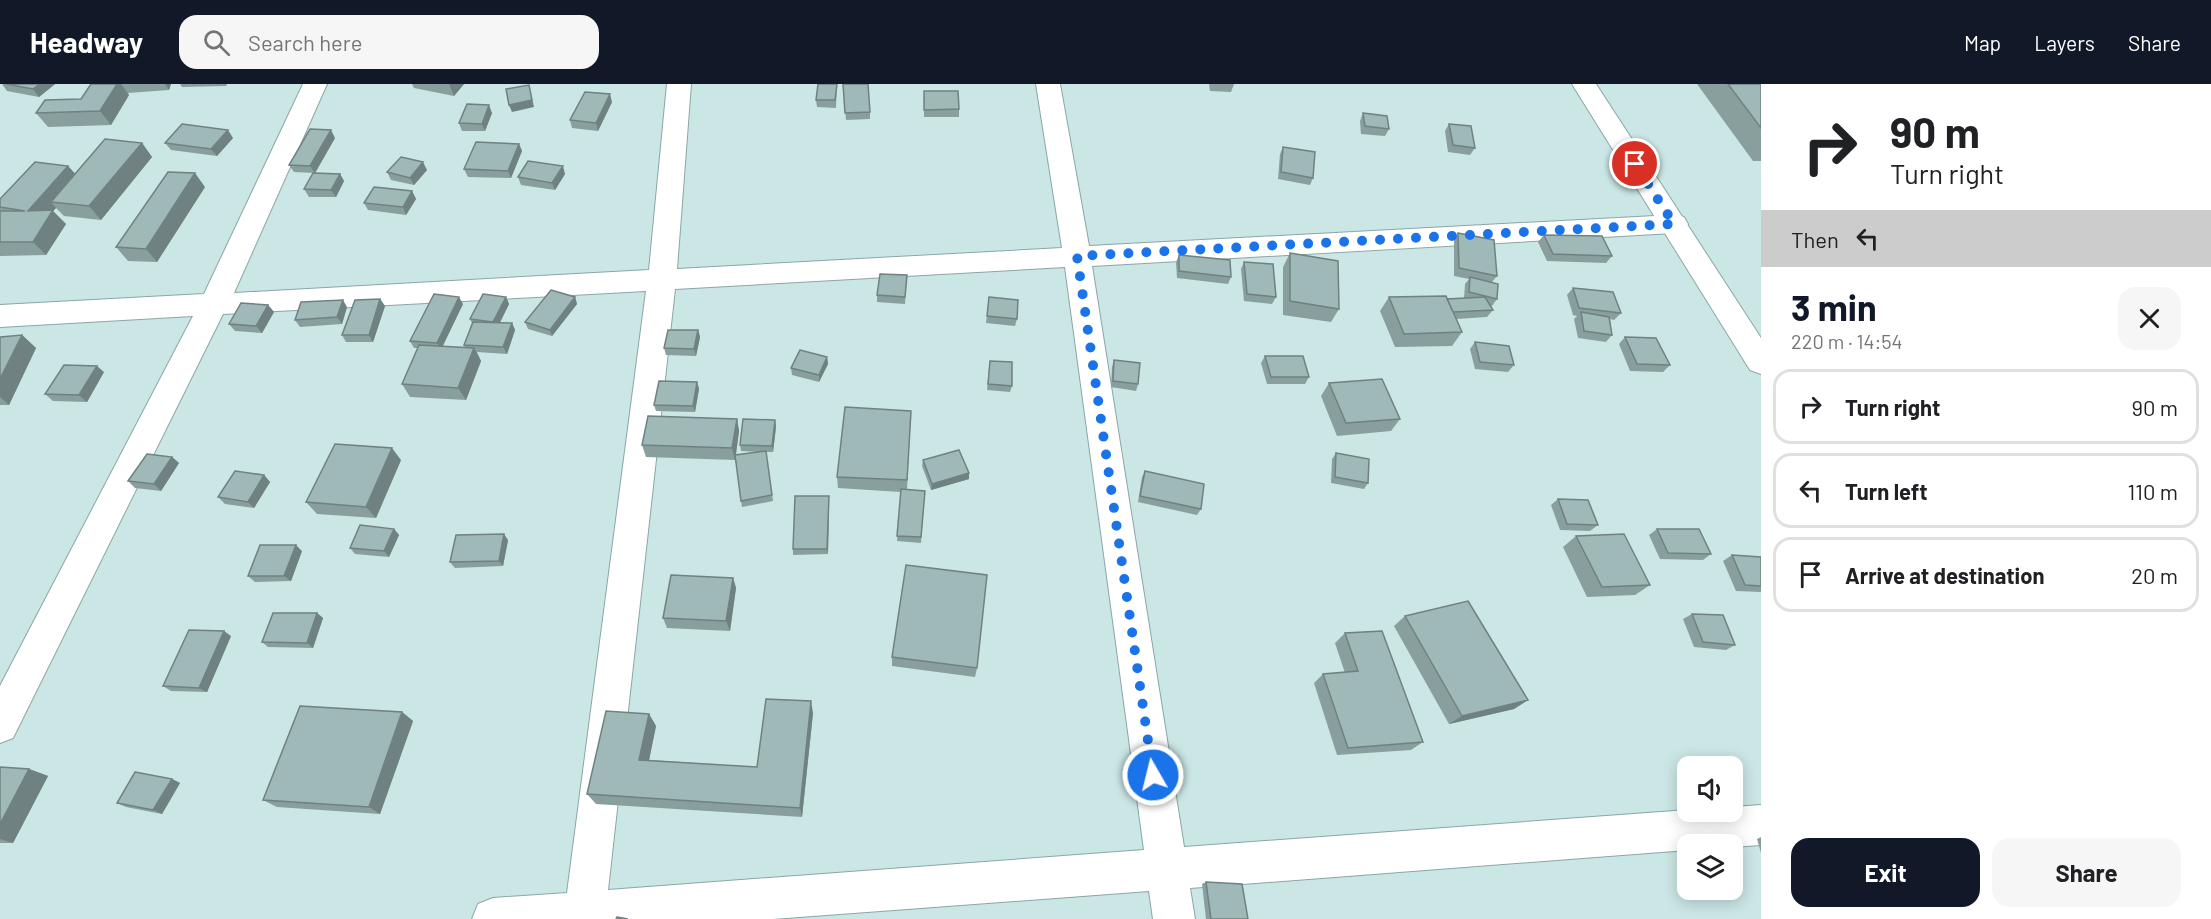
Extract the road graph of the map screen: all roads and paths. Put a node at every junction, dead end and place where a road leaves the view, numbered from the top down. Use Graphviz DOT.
graph roads {
  1 [pos="315,84"];
  2 [pos="680,84"];
  3 [pos="1048,84"];
  4 [pos="1584,84"];
  5 [pos="1674,224"];
  6 [pos="1077,256"];
  7 [pos="662,280"];
  8 [pos="214,304"];
  9 [pos="0,316"];
  10 [pos="1761,362"];
  11 [pos="0,725"];
  12 [pos="1761,825"];
  13 [pos="1167,869"];
  14 [pos="584,916"];
  15 [pos="493,919"];
  16 [pos="1174,919"];
  1 -- 8 [label="street"];
  2 -- 7 [label="street"];
  3 -- 6 [label="street"];
  4 -- 5 [label="street"];
  5 -- 6 [label="street"];
  5 -- 10 [label="street"];
  6 -- 7 [label="street"];
  6 -- 13 [label="street"];
  7 -- 8 [label="street"];
  7 -- 14 [label="street"];
  8 -- 9 [label="street"];
  8 -- 11 [label="street"];
  12 -- 13 [label="street"];
  13 -- 14 [label="street"];
  13 -- 16 [label="street"];
  14 -- 15 [label="street"];
}
